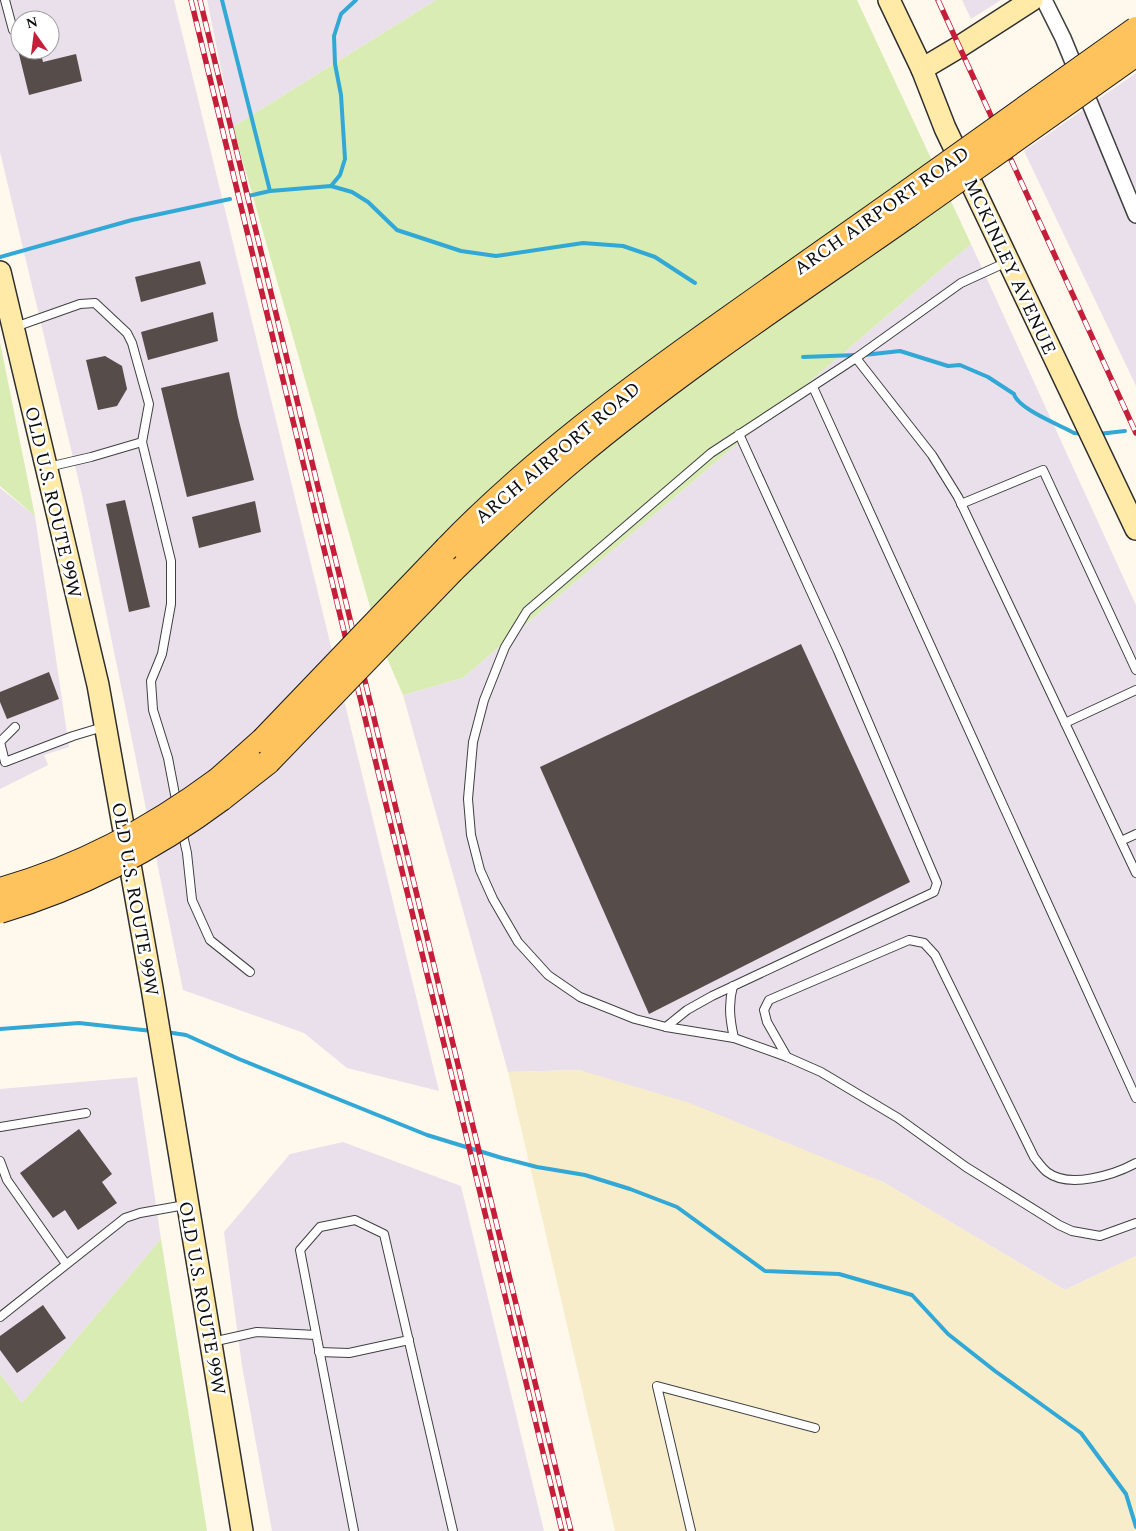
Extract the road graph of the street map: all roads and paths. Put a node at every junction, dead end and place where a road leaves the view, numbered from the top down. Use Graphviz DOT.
graph roads {
  1 [pos="5,0"];
  2 [pos="889,0"];
  3 [pos="1032,0"];
  4 [pos="1044,0"];
  5 [pos="10,19"];
  6 [pos="1136,29"];
  7 [pos="1136,54"];
  8 [pos="922,68"];
  9 [pos="904,206"];
  10 [pos="1136,215"];
  11 [pos="1009,262"];
  12 [pos="0,272"];
  13 [pos="13,327"];
  14 [pos="856,358"];
  15 [pos="813,387"];
  16 [pos="739,434"];
  17 [pos="142,442"];
  18 [pos="46,467"];
  19 [pos="961,504"];
  20 [pos="1136,529"];
  21 [pos="1136,670"];
  22 [pos="1136,690"];
  23 [pos="1065,723"];
  24 [pos="16,727"];
  25 [pos="105,727"];
  26 [pos="266,751"];
  27 [pos="219,789"];
  28 [pos="1136,834"];
  29 [pos="1121,841"];
  30 [pos="1136,874"];
  31 [pos="0,890"];
  32 [pos="0,911"];
  33 [pos="250,972"];
  34 [pos="733,986"];
  35 [pos="666,1027"];
  36 [pos="734,1038"];
  37 [pos="788,1056"];
  38 [pos="1136,1098"];
  39 [pos="86,1113"];
  40 [pos="0,1127"];
  41 [pos="0,1161"];
  42 [pos="1136,1163"];
  43 [pos="187,1204"];
  44 [pos="1136,1223"];
  45 [pos="66,1264"];
  46 [pos="1,1312"];
  47 [pos="316,1335"];
  48 [pos="409,1340"];
  49 [pos="210,1342"];
  50 [pos="319,1352"];
  51 [pos="815,1428"];
  52 [pos="242,1531"];
  53 [pos="354,1531"];
  54 [pos="453,1531"];
  55 [pos="691,1531"];
  1 -- 5 [label="lane"];
  2 -- 8 [label="main road, MCKINLEY AVENUE"];
  3 -- 8 [label="main road"];
  4 -- 10 [label="street"];
  6 -- 9 [label="main road, ARCH AIRPORT ROAD, bridge"];
  7 -- 9 [label="main road, ARCH AIRPORT ROAD, bridge"];
  8 -- 11 [label="main road, MCKINLEY AVENUE"];
  9 -- 26 [label="main road, ARCH AIRPORT ROAD, bridge"];
  9 -- 26 [label="main road, ARCH AIRPORT ROAD, bridge"];
  11 -- 14 [label="lane"];
  11 -- 20 [label="main road, MCKINLEY AVENUE"];
  12 -- 13 [label="main road, OLD U.S. ROUTE 99W"];
  13 -- 17 [label="lane"];
  13 -- 18 [label="main road, OLD U.S. ROUTE 99W"];
  14 -- 15 [label="lane"];
  14 -- 19 [label="lane"];
  15 -- 16 [label="lane"];
  15 -- 38 [label="lane"];
  16 -- 34 [label="lane"];
  16 -- 35 [label="lane"];
  17 -- 18 [label="lane"];
  17 -- 33 [label="lane"];
  18 -- 25 [label="main road, OLD U.S. ROUTE 99W"];
  19 -- 21 [label="lane"];
  19 -- 23 [label="lane"];
  22 -- 23 [label="lane"];
  23 -- 29 [label="lane"];
  24 -- 25 [label="lane"];
  25 -- 43 [label="main road, OLD U.S. ROUTE 99W"];
  26 -- 27 [label="main road, ARCH AIRPORT ROAD"];
  27 -- 31 [label="main road, ARCH AIRPORT ROAD, bridge"];
  27 -- 32 [label="main road, ARCH AIRPORT ROAD, bridge"];
  28 -- 29 [label="lane"];
  29 -- 30 [label="lane"];
  34 -- 35 [label="lane"];
  34 -- 36 [label="lane"];
  35 -- 36 [label="lane"];
  36 -- 37 [label="lane"];
  37 -- 42 [label="lane"];
  37 -- 44 [label="lane"];
  39 -- 40 [label="lane"];
  41 -- 45 [label="lane"];
  43 -- 45 [label="lane"];
  43 -- 49 [label="main road, OLD U.S. ROUTE 99W"];
  45 -- 46 [label="lane"];
  47 -- 48 [label="lane"];
  47 -- 49 [label="lane"];
  47 -- 50 [label="lane"];
  48 -- 50 [label="lane"];
  48 -- 54 [label="lane"];
  49 -- 52 [label="main road, OLD U.S. ROUTE 99W"];
  50 -- 53 [label="lane"];
  51 -- 55 [label="lane"];
}
